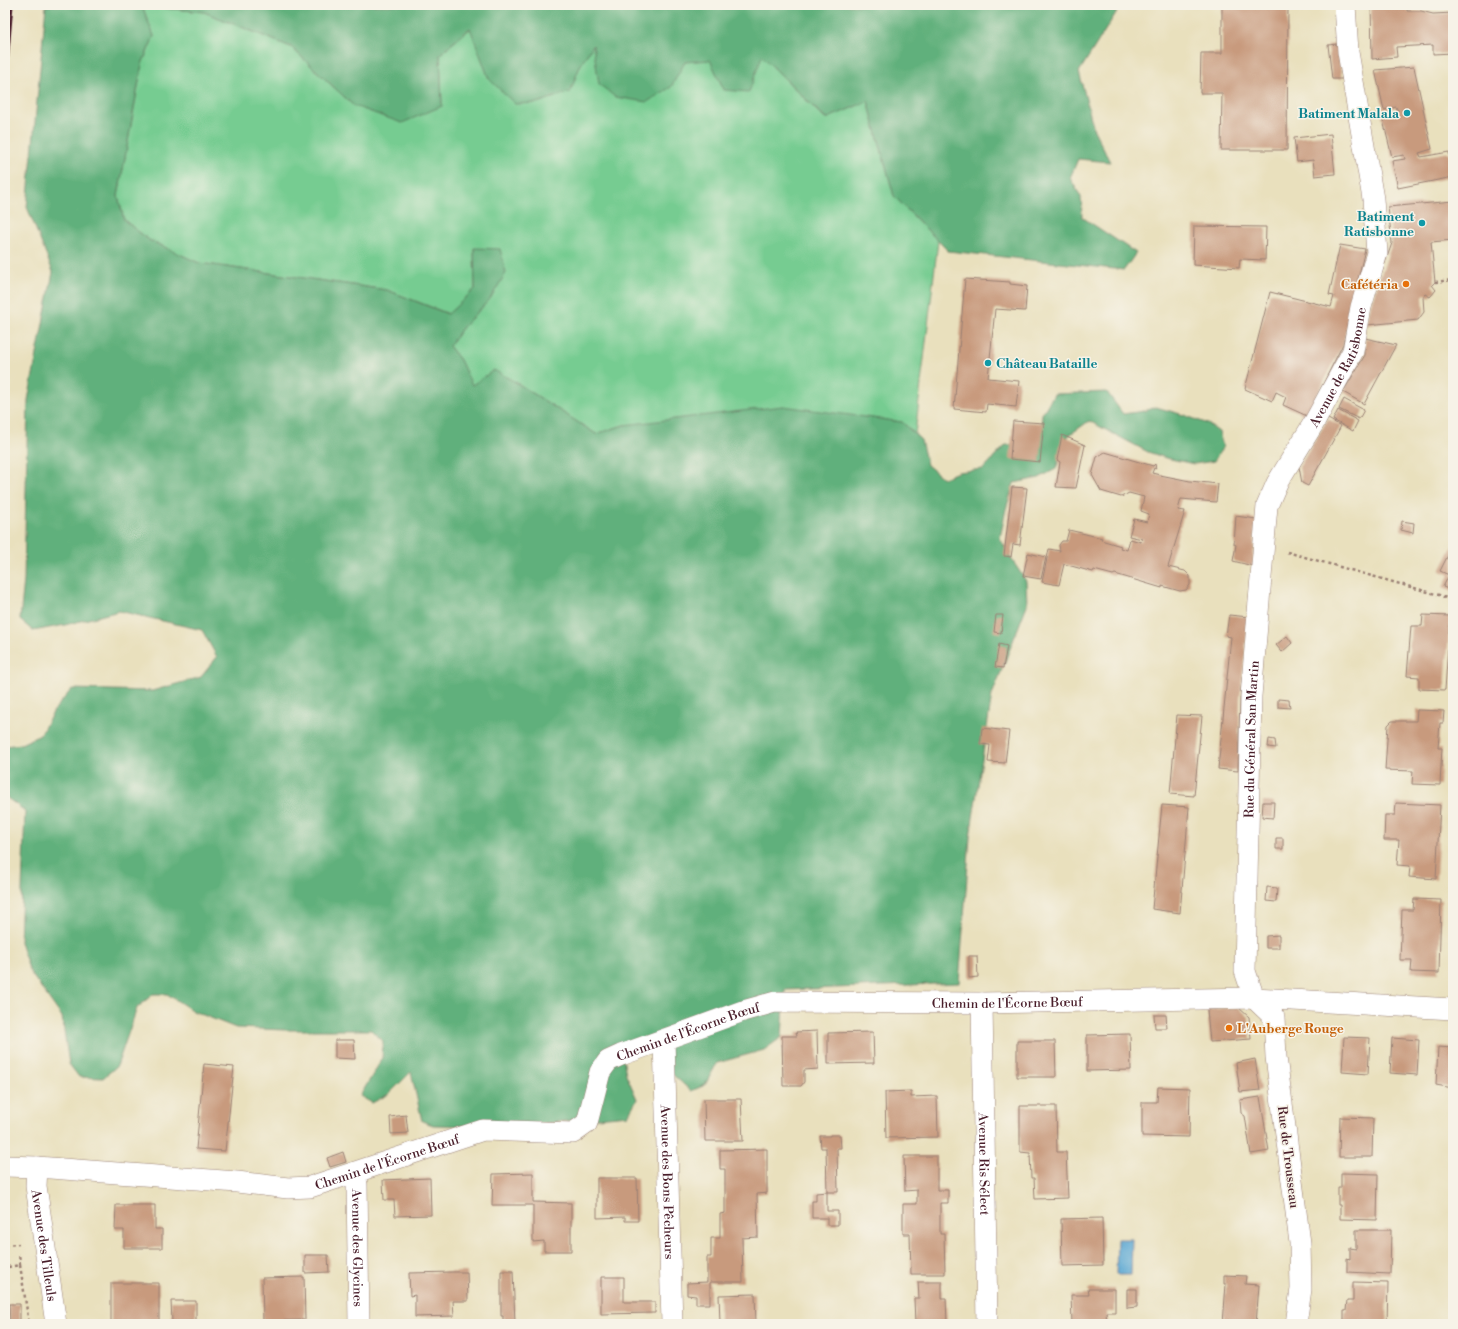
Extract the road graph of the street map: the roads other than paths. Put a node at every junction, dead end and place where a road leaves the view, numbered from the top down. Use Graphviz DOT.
graph roads {
  1 [pos="1345,5"];
  2 [pos="1277,483"];
  3 [pos="1254,998"];
  4 [pos="982,1003"];
  5 [pos="1453,1009"];
  6 [pos="664,1040"];
  7 [pos="5,1166"];
  8 [pos="37,1167"];
  9 [pos="356,1173"];
  10 [pos="56,1324"];
  11 [pos="359,1324"];
  12 [pos="672,1324"];
  13 [pos="987,1324"];
  14 [pos="1296,1324"];
  1 -- 2 [label="street, Avenue de Ratisbonne"];
  2 -- 3 [label="street, Rue du Général San Martin"];
  3 -- 4 [label="street, Chemin de l'Écorne Bœuf"];
  3 -- 5 [label="street, Chemin de l'Écorne Bœuf"];
  3 -- 14 [label="street, Rue de Trousseau"];
  4 -- 6 [label="street, Chemin de l'Écorne Bœuf"];
  4 -- 13 [label="street, Avenue Ris Sélect"];
  6 -- 9 [label="street, Chemin de l'Écorne Bœuf"];
  6 -- 12 [label="street, Avenue des Bons Pêcheurs"];
  7 -- 8 [label="street, Chemin de l'Écorne Bœuf"];
  8 -- 9 [label="street, Chemin de l'Écorne Bœuf"];
  8 -- 10 [label="street, Avenue des Tilleuls"];
  9 -- 11 [label="street, Avenue des Glycines"];
}
